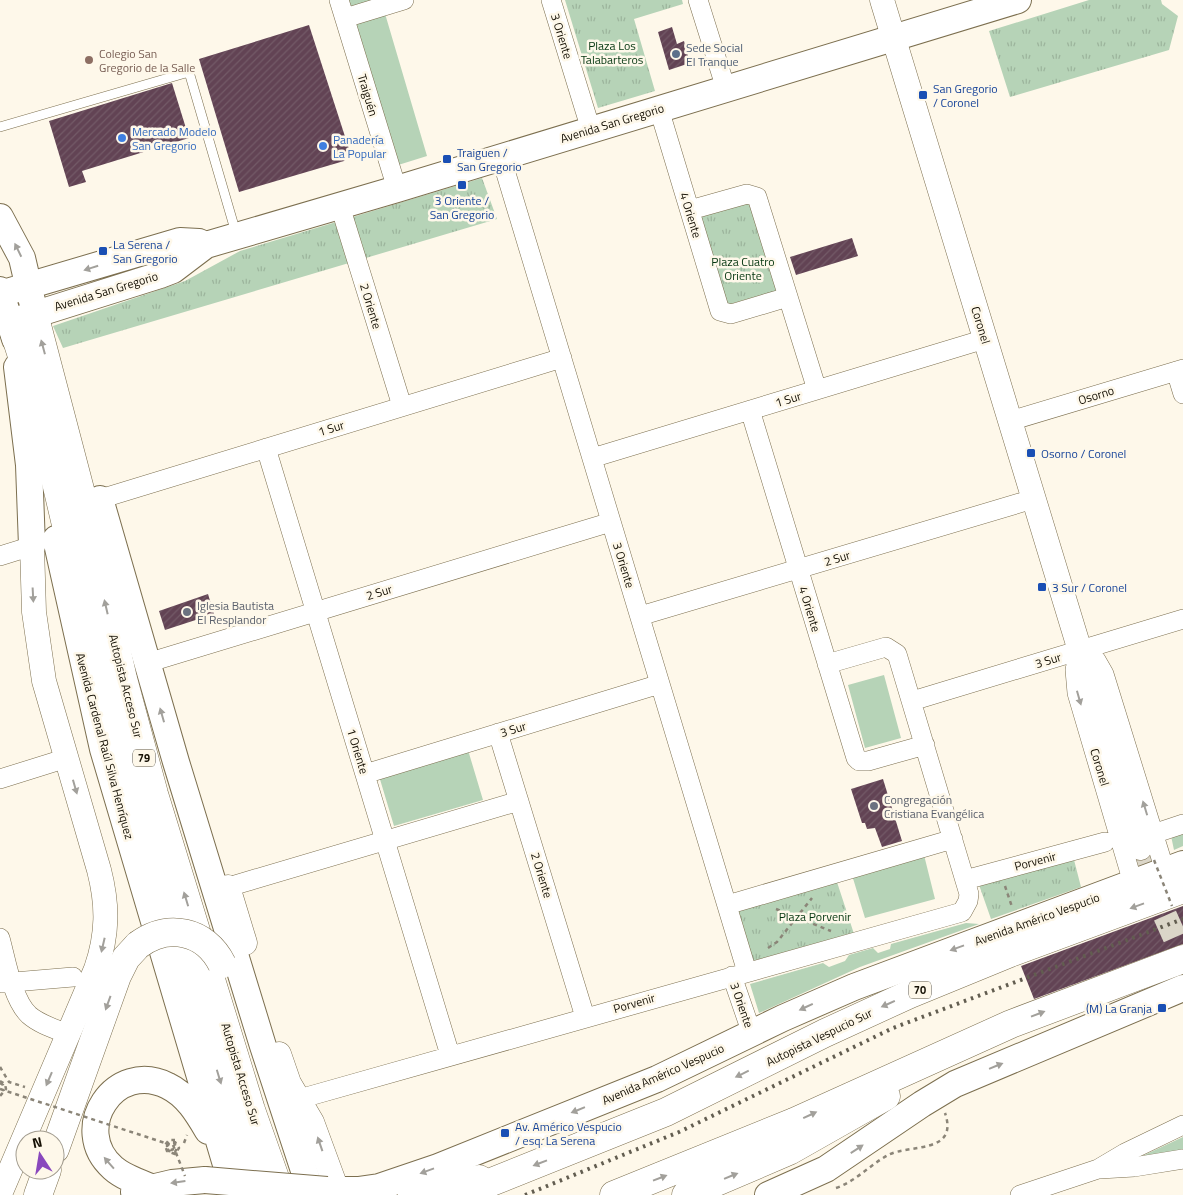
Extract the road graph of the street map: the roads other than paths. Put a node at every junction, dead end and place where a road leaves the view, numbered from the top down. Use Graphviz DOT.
graph roads {
  1 [pos="339,0"];
  2 [pos="404,0"];
  3 [pos="550,0"];
  4 [pos="698,0"];
  5 [pos="882,0"];
  6 [pos="1018,0"];
  7 [pos="345,18"];
  8 [pos="894,38"];
  9 [pos="726,89"];
  10 [pos="660,109"];
  11 [pos="0,127"];
  12 [pos="591,130"];
  13 [pos="501,157"];
  14 [pos="397,189"];
  15 [pos="340,206"];
  16 [pos="690,210"];
  17 [pos="0,217"];
  18 [pos="237,236"];
  19 [pos="206,245"];
  20 [pos="30,286"];
  21 [pos="0,293"];
  22 [pos="788,298"];
  23 [pos="15,320"];
  24 [pos="985,339"];
  25 [pos="562,358"];
  26 [pos="1180,370"];
  27 [pos="51,376"];
  28 [pos="817,390"];
  29 [pos="1183,394"];
  30 [pos="402,406"];
  31 [pos="750,410"];
  32 [pos="1010,421"];
  33 [pos="266,448"];
  34 [pos="592,458"];
  35 [pos="100,499"];
  36 [pos="1034,499"];
  37 [pos="611,522"];
  38 [pos="32,546"];
  39 [pos="0,556"];
  40 [pos="798,569"];
  41 [pos="316,611"];
  42 [pos="640,616"];
  43 [pos="1183,619"];
  44 [pos="1079,650"];
  45 [pos="147,663"];
  46 [pos="827,664"];
  47 [pos="660,684"];
  48 [pos="912,701"];
  49 [pos="498,734"];
  50 [pos="925,745"];
  51 [pos="67,758"];
  52 [pos="176,762"];
  53 [pos="365,774"];
  54 [pos="0,779"];
  55 [pos="519,801"];
  56 [pos="1183,824"];
  57 [pos="953,839"];
  58 [pos="385,841"];
  59 [pos="1105,842"];
  60 [pos="1164,867"];
  61 [pos="965,880"];
  62 [pos="1133,883"];
  63 [pos="228,887"];
  64 [pos="727,905"];
  65 [pos="0,938"];
  66 [pos="1183,959"];
  67 [pos="739,974"];
  68 [pos="73,977"];
  69 [pos="7,983"];
  70 [pos="1183,988"];
  71 [pos="585,1017"];
  72 [pos="68,1034"];
  73 [pos="752,1034"];
  74 [pos="961,1046"];
  75 [pos="450,1055"];
  76 [pos="300,1099"];
  77 [pos="1183,1125"];
  78 [pos="62,1130"];
  79 [pos="221,1151"];
  80 [pos="1183,1158"];
  81 [pos="1098,1169"];
  82 [pos="510,1175"];
  83 [pos="43,1180"];
  84 [pos="151,1187"];
  85 [pos="325,1191"];
  86 [pos="780,1193"];
  87 [pos="0,1194"];
  88 [pos="38,1195"];
  89 [pos="126,1195"];
  90 [pos="235,1195"];
  91 [pos="258,1195"];
  92 [pos="281,1195"];
  93 [pos="297,1195"];
  94 [pos="412,1195"];
  95 [pos="459,1195"];
  96 [pos="614,1195"];
  97 [pos="686,1195"];
  98 [pos="1020,1195"];
  1 -- 7 [label="street, Traiguén"];
  2 -- 7 [label="street"];
  3 -- 12 [label="street, 3 Oriente"];
  4 -- 9 [label="street"];
  5 -- 8 [label="street, Coronel"];
  6 -- 8 [label="main road, Avenida San Gregorio"];
  7 -- 14 [label="street, Traiguén"];
  8 -- 9 [label="main road, Avenida San Gregorio"];
  8 -- 24 [label="street, Coronel"];
  9 -- 10 [label="main road, Avenida San Gregorio"];
  10 -- 12 [label="main road, Avenida San Gregorio"];
  10 -- 16 [label="street, 4 Oriente"];
  11 -- 18 [label="lane"];
  12 -- 13 [label="main road, Avenida San Gregorio"];
  13 -- 14 [label="main road, Avenida San Gregorio"];
  13 -- 25 [label="street, 3 Oriente"];
  14 -- 15 [label="main road, Avenida San Gregorio"];
  15 -- 18 [label="main road, Avenida San Gregorio"];
  15 -- 30 [label="street, 2 Oriente"];
  16 -- 22 [label="street"];
  16 -- 22 [label="street, 4 Oriente"];
  20 -- 17 [label="main road, Avenida Cardenal Raúl Silva Henríquez, one-way"];
  18 -- 19 [label="main road, Avenida San Gregorio"];
  19 -- 20 [label="main road, Avenida San Gregorio, one-way"];
  19 -- 23 [label="main road, Avenida San Gregorio"];
  20 -- 21 [label="main road, Avenida San Gregorio"];
  20 -- 23 [label="main road, Avenida Cardenal Raúl Silva Henríquez"];
  21 -- 23 [label="main road, Avenida Cardenal Raúl Silva Henríquez"];
  22 -- 28 [label="street"];
  27 -- 23 [label="highway, Autopista Acceso Sur / 79, one-way"];
  23 -- 38 [label="main road"];
  23 -- 79 [label="main road, Avenida Cardenal Raúl Silva Henríquez"];
  23 -- 91 [label="highway, Autopista Acceso Sur / 79, one-way"];
  24 -- 28 [label="street, 1 Sur"];
  24 -- 32 [label="street, Coronel"];
  25 -- 30 [label="street, 1 Sur"];
  25 -- 34 [label="street, 3 Oriente"];
  26 -- 29 [label="street"];
  26 -- 32 [label="street, Osorno"];
  27 -- 35 [label="highway"];
  92 -- 27 [label="highway, Autopista Acceso Sur / 79, one-way"];
  28 -- 31 [label="street, 1 Sur"];
  30 -- 33 [label="street, 1 Sur"];
  31 -- 34 [label="street, 1 Sur"];
  31 -- 40 [label="street, 4 Oriente"];
  32 -- 36 [label="street, Coronel"];
  33 -- 35 [label="street, 1 Sur"];
  33 -- 41 [label="street, 1 Oriente"];
  34 -- 37 [label="street, 3 Oriente"];
  35 -- 45 [label="main road"];
  36 -- 40 [label="street, 2 Sur"];
  36 -- 44 [label="street, Coronel"];
  37 -- 41 [label="street, 2 Sur"];
  37 -- 42 [label="street, 3 Oriente"];
  38 -- 39 [label="street"];
  38 -- 51 [label="street, one-way"];
  40 -- 42 [label="street, 2 Sur"];
  40 -- 46 [label="street, 4 Oriente"];
  41 -- 45 [label="street, 2 Sur"];
  41 -- 53 [label="street, 1 Oriente"];
  42 -- 47 [label="street, 3 Oriente"];
  43 -- 44 [label="street, 3 Sur"];
  44 -- 48 [label="street, 3 Sur"];
  44 -- 60 [label="street, Coronel"];
  44 -- 62 [label="street, Coronel, one-way"];
  52 -- 45 [label="main road, one-way"];
  46 -- 48 [label="street"];
  46 -- 50 [label="street, 4 Oriente"];
  47 -- 49 [label="street, 3 Sur"];
  47 -- 64 [label="street, 3 Oriente"];
  48 -- 50 [label="street"];
  49 -- 53 [label="street, 3 Sur"];
  49 -- 55 [label="street, 2 Oriente"];
  50 -- 57 [label="street"];
  51 -- 54 [label="street"];
  51 -- 72 [label="street, one-way"];
  52 -- 63 [label="main road"];
  52 -- 85 [label="main road"];
  53 -- 58 [label="street, 1 Oriente"];
  55 -- 58 [label="street"];
  55 -- 71 [label="street, 2 Oriente"];
  56 -- 60 [label="street"];
  57 -- 61 [label="street"];
  57 -- 64 [label="street"];
  58 -- 63 [label="street"];
  58 -- 75 [label="street, 1 Oriente"];
  59 -- 61 [label="street, Porvenir"];
  60 -- 62 [label="main road, Avenida Américo Vespucio"];
  60 -- 82 [label="highway, Autopista Vespucio Sur / 70, one-way"];
  61 -- 67 [label="street, Porvenir"];
  62 -- 73 [label="main road, Avenida Américo Vespucio, one-way"];
  63 -- 76 [label="street"];
  64 -- 67 [label="street, 3 Oriente"];
  65 -- 69 [label="street"];
  74 -- 66 [label="highway, one-way"];
  67 -- 71 [label="street, Porvenir"];
  67 -- 73 [label="street, 3 Oriente"];
  68 -- 69 [label="street"];
  69 -- 72 [label="street"];
  86 -- 70 [label="main road, one-way"];
  71 -- 75 [label="street, Porvenir"];
  72 -- 87 [label="street, one-way"];
  73 -- 85 [label="main road, Avenida Américo Vespucio, one-way"];
  96 -- 74 [label="highway, one-way"];
  97 -- 74 [label="highway, one-way"];
  75 -- 76 [label="street, Porvenir"];
  85 -- 76 [label="street, one-way"];
  77 -- 81 [label="street"];
  93 -- 78 [label="highway, one-way, bridge"];
  84 -- 79 [label="main road, one-way"];
  79 -- 90 [label="main road, Avenida Cardenal Raúl Silva Henríquez"];
  80 -- 81 [label="street"];
  81 -- 98 [label="street"];
  82 -- 94 [label="highway"];
  82 -- 95 [label="highway, Autopista Vespucio Sur / 70"];
  83 -- 88 [label="highway"];
  85 -- 84 [label="main road, Avenida Américo Vespucio, one-way, bridge"];
  84 -- 89 [label="main road, Avenida Américo Vespucio"];
}
